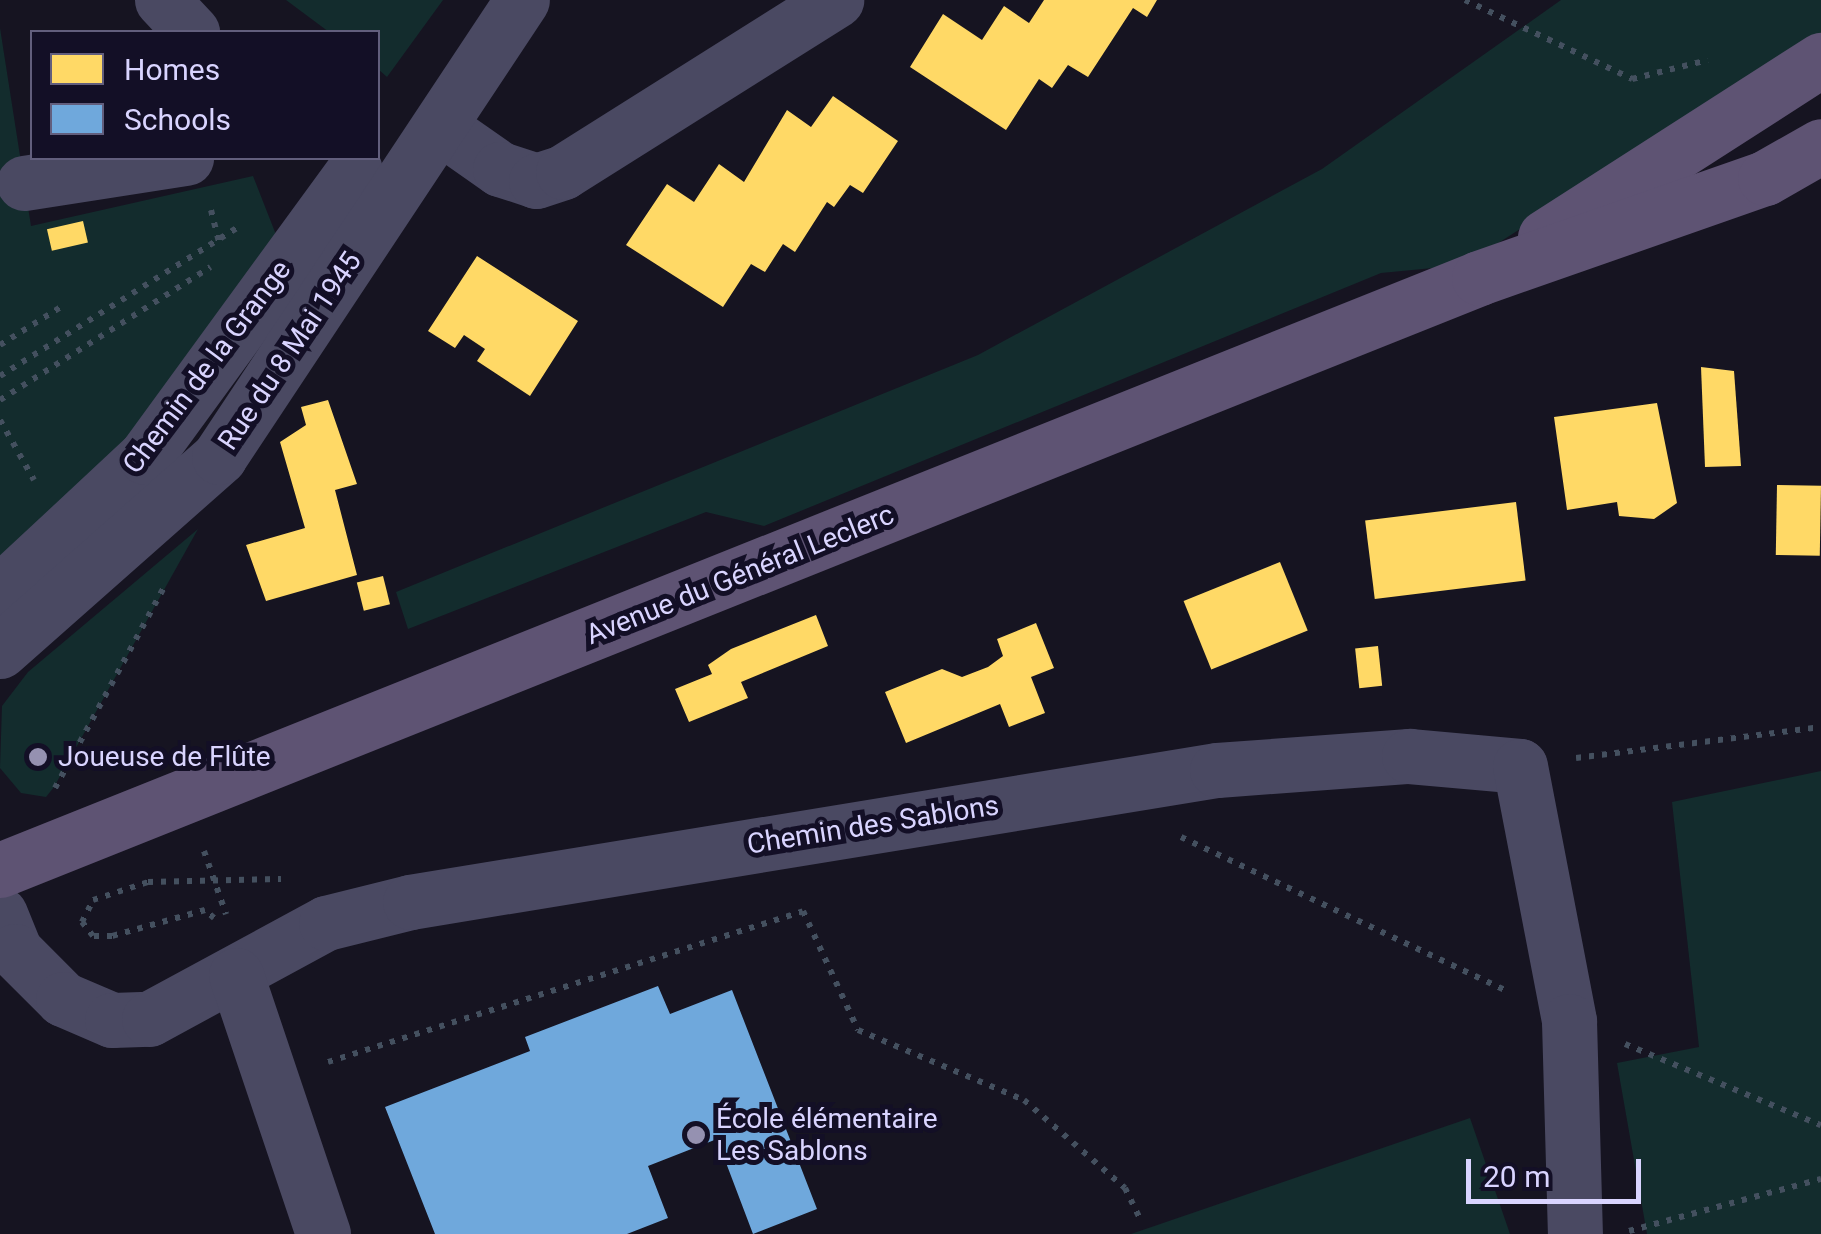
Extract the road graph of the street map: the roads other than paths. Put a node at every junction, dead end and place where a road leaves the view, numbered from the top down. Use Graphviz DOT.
graph roads {
  1 [pos="162,0"];
  2 [pos="522,0"];
  3 [pos="836,0"];
  4 [pos="190,30"];
  5 [pos="1813,82"];
  6 [pos="440,126"];
  7 [pos="1821,146"];
  8 [pos="172,160"];
  9 [pos="363,174"];
  10 [pos="1821,175"];
  11 [pos="1764,178"];
  12 [pos="24,182"];
  13 [pos="1479,278"];
  14 [pos="0,592"];
  15 [pos="0,650"];
  16 [pos="0,870"];
  17 [pos="0,914"];
  18 [pos="236,975"];
  19 [pos="323,1234"];
  20 [pos="1575,1234"];
  1 -- 4 [label="street"];
  2 -- 6 [label="street, Rue du 8 Mai 1945"];
  3 -- 6 [label="street"];
  5 -- 13 [label="main road"];
  6 -- 9 [label="street, Rue du 8 Mai 1945"];
  7 -- 11 [label="main road"];
  8 -- 12 [label="street"];
  9 -- 14 [label="street, Chemin de la Grange"];
  9 -- 15 [label="street, Rue du 8 Mai 1945"];
  10 -- 11 [label="main road"];
  11 -- 13 [label="main road"];
  13 -- 16 [label="main road, Avenue du Général Leclerc"];
  17 -- 18 [label="street, Chemin des Sablons"];
  18 -- 19 [label="street"];
  18 -- 20 [label="street, Chemin des Sablons"];
}
